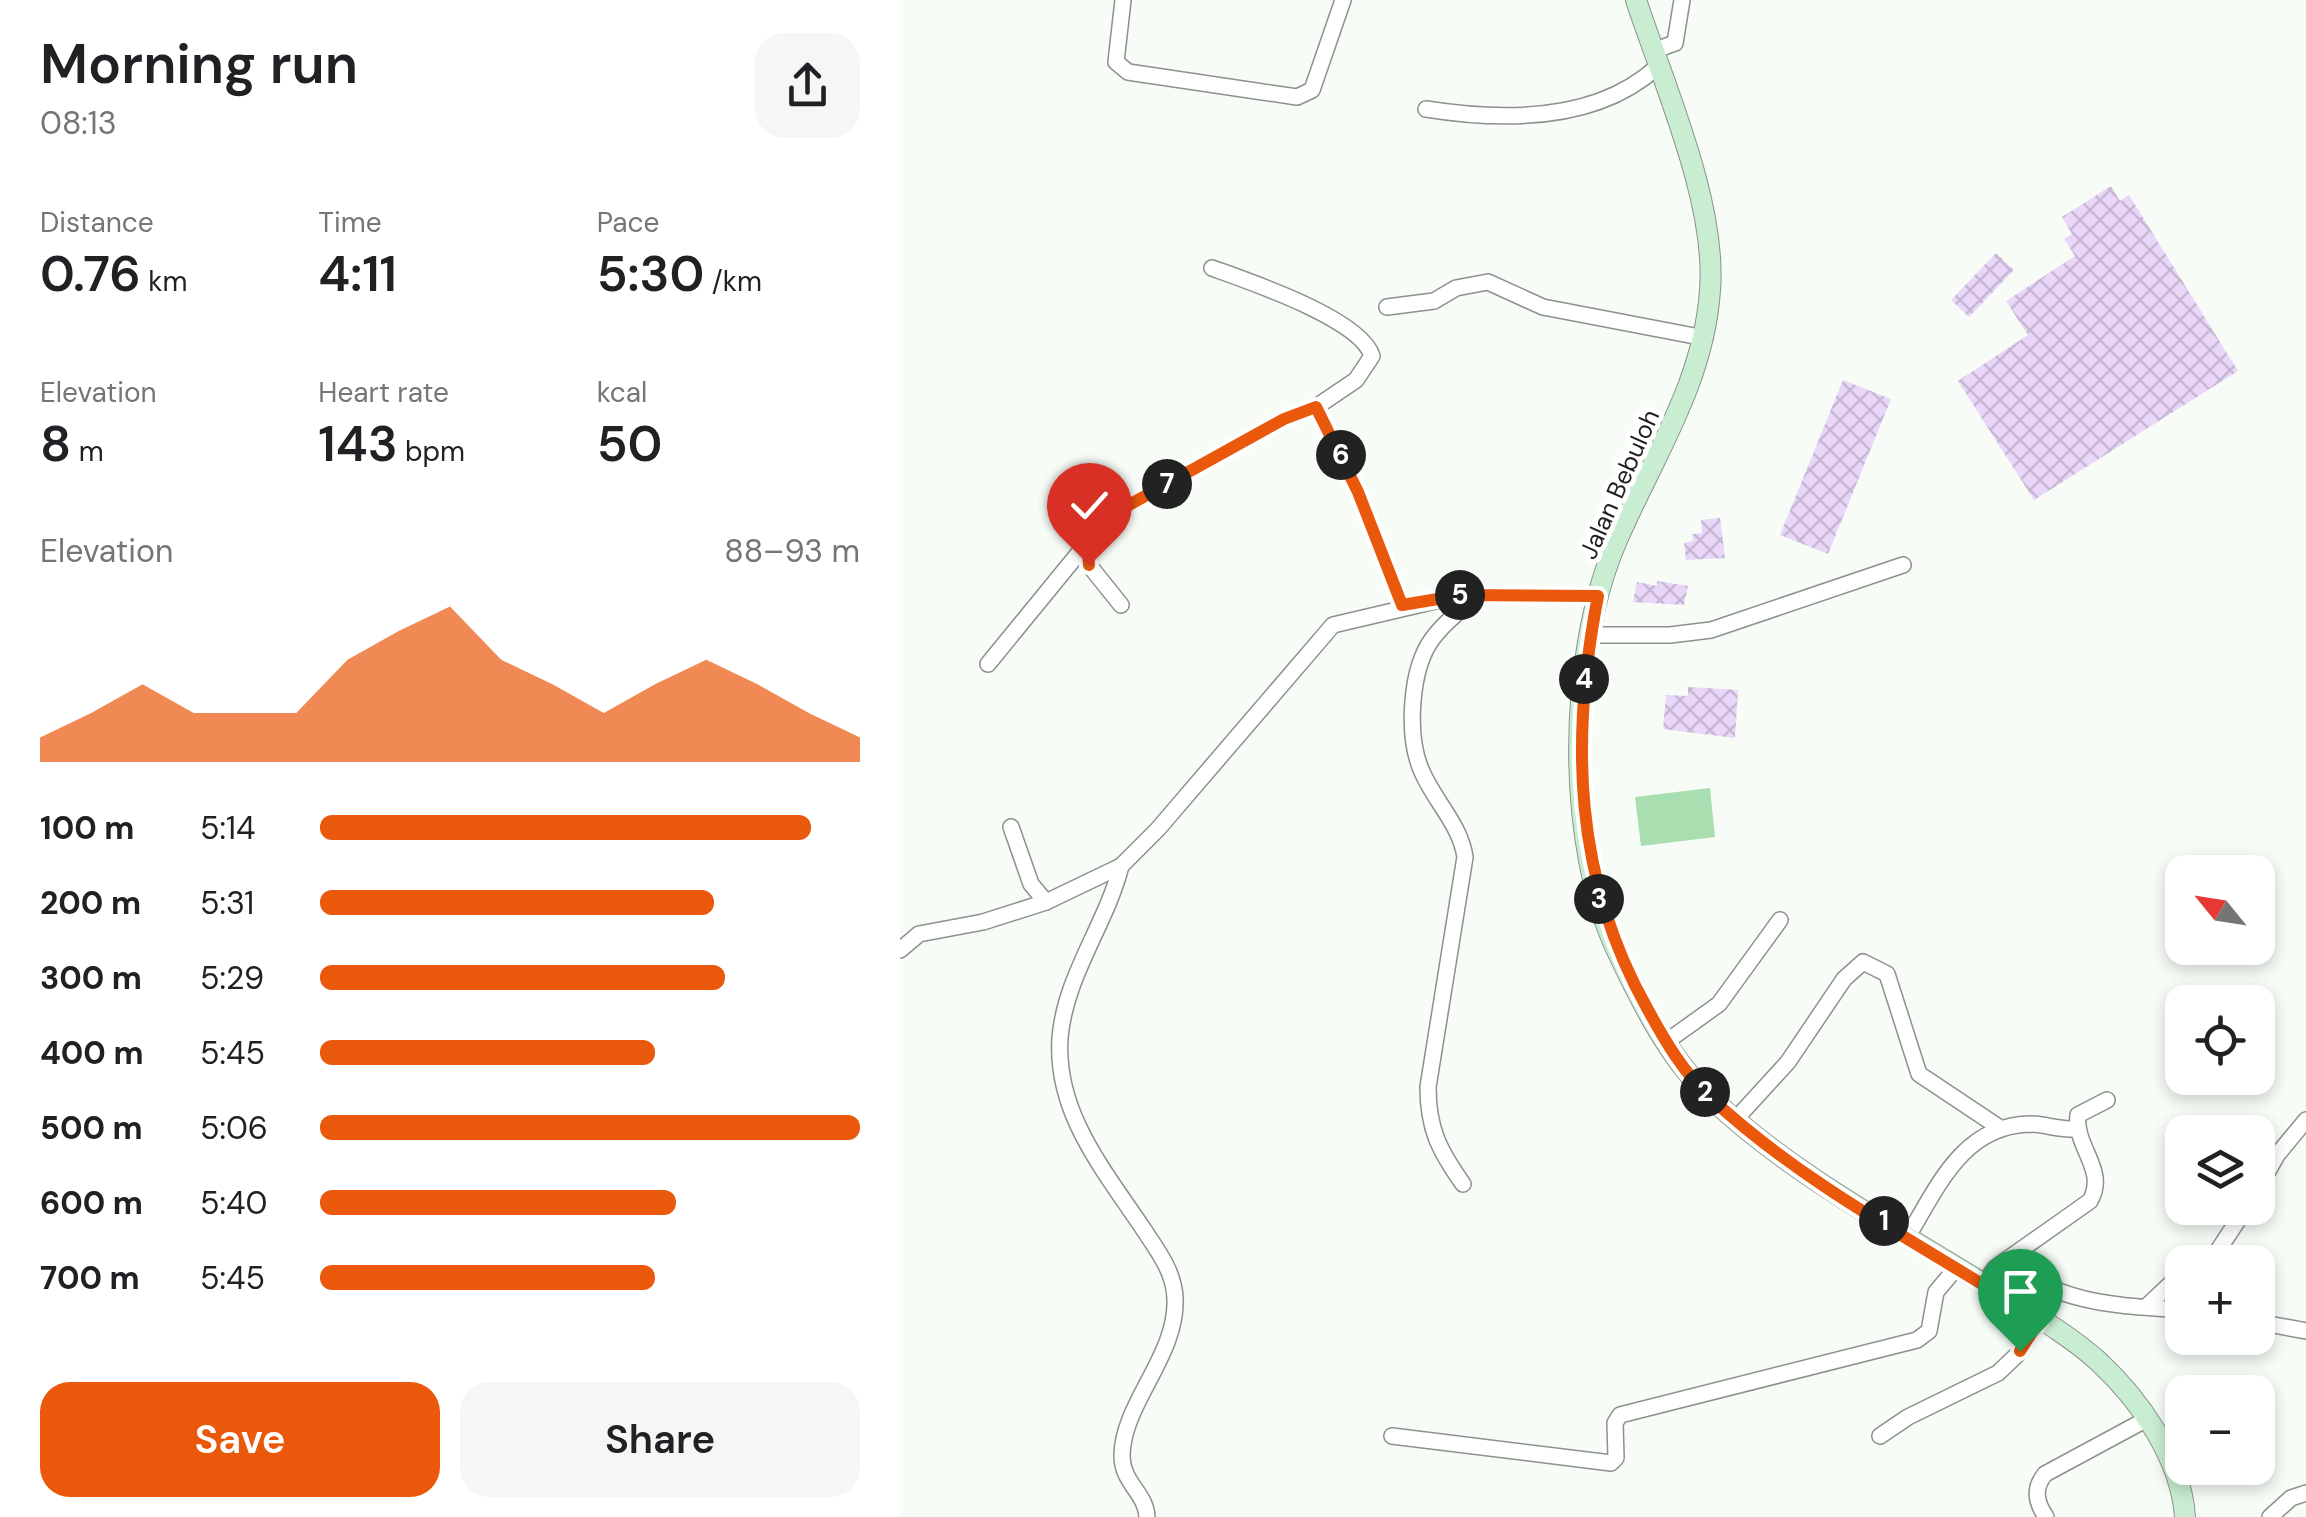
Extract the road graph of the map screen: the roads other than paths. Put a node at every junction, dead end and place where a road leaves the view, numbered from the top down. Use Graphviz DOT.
graph roads {
  1 [pos="1122,0"];
  2 [pos="1343,0"];
  3 [pos="1636,0"];
  4 [pos="1682,0"];
  5 [pos="1655,59"];
  6 [pos="1426,108"];
  7 [pos="1212,268"];
  8 [pos="1388,306"];
  9 [pos="1704,338"];
  10 [pos="1316,407"];
  11 [pos="1087,543"];
  12 [pos="1903,565"];
  13 [pos="1478,596"];
  14 [pos="1598,596"];
  15 [pos="1121,605"];
  16 [pos="1402,605"];
  17 [pos="1590,635"];
  18 [pos="988,664"];
  19 [pos="1011,827"];
  20 [pos="1121,866"];
  21 [pos="1046,902"];
  22 [pos="1780,920"];
  23 [pos="900,950"];
  24 [pos="1666,1042"];
  25 [pos="2108,1100"];
  26 [pos="1735,1120"];
  27 [pos="2306,1120"];
  28 [pos="2000,1128"];
  29 [pos="2077,1129"];
  30 [pos="2275,1165"];
  31 [pos="1464,1184"];
  32 [pos="1908,1236"];
  33 [pos="2005,1261"];
  34 [pos="1956,1267"];
  35 [pos="1984,1284"];
  36 [pos="2165,1290"];
  37 [pos="2146,1307"];
  38 [pos="2165,1309"];
  39 [pos="2040,1320"];
  40 [pos="2275,1325"];
  41 [pos="2306,1331"];
  42 [pos="2147,1419"];
  43 [pos="1392,1436"];
  44 [pos="1880,1436"];
  45 [pos="2306,1493"];
  46 [pos="1147,1517"];
  47 [pos="2046,1517"];
  48 [pos="2185,1517"];
  49 [pos="2270,1517"];
  1 -- 2 [label="street"];
  3 -- 5 [label="main road, Jalan Bebuloh"];
  4 -- 5 [label="street"];
  5 -- 6 [label="street"];
  5 -- 9 [label="main road, Jalan Bebuloh"];
  7 -- 10 [label="street"];
  8 -- 9 [label="street"];
  9 -- 14 [label="main road, Jalan Bebuloh"];
  10 -- 11 [label="street"];
  10 -- 16 [label="street"];
  11 -- 15 [label="street"];
  11 -- 18 [label="street"];
  12 -- 17 [label="street"];
  13 -- 14 [label="street"];
  13 -- 16 [label="street"];
  13 -- 31 [label="street"];
  14 -- 17 [label="main road, Jalan Bebuloh"];
  16 -- 20 [label="street"];
  17 -- 24 [label="main road, Jalan Bebuloh"];
  19 -- 21 [label="street"];
  20 -- 21 [label="street"];
  20 -- 46 [label="street"];
  21 -- 23 [label="street"];
  22 -- 24 [label="street"];
  24 -- 26 [label="main road, Jalan Bebuloh"];
  25 -- 29 [label="street"];
  26 -- 28 [label="street"];
  26 -- 32 [label="main road, Jalan Bebuloh"];
  27 -- 30 [label="street"];
  28 -- 29 [label="street"];
  28 -- 32 [label="street"];
  29 -- 33 [label="street"];
  32 -- 34 [label="main road, Jalan Bebuloh"];
  33 -- 35 [label="street"];
  33 -- 37 [label="street"];
  34 -- 35 [label="main road, Jalan Bebuloh"];
  34 -- 43 [label="street"];
  35 -- 39 [label="main road, Jalan Bebuloh"];
  36 -- 37 [label="street"];
  37 -- 38 [label="street"];
  39 -- 42 [label="main road, Jalan Bebuloh"];
  39 -- 44 [label="street"];
  40 -- 41 [label="street"];
  42 -- 47 [label="street"];
  42 -- 48 [label="main road, Jalan Bebuloh"];
  45 -- 49 [label="street"];
}
